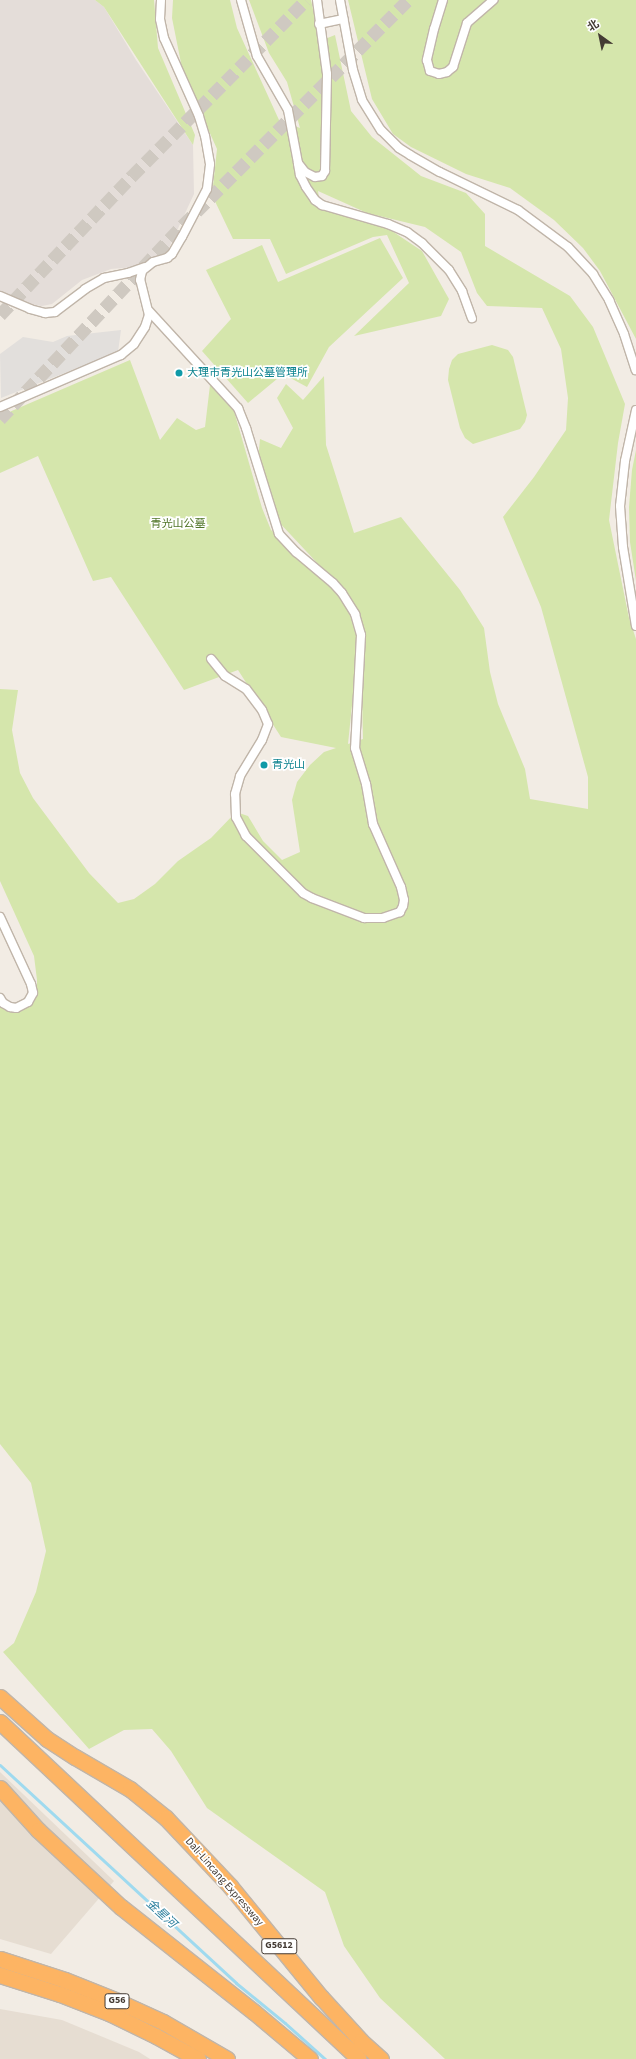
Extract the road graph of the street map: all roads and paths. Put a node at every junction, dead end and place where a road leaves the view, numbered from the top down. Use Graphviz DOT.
graph roads {
  1 [pos="161,0"];
  2 [pos="240,0"];
  3 [pos="317,0"];
  4 [pos="340,0"];
  5 [pos="443,0"];
  6 [pos="492,0"];
  7 [pos="343,19"];
  8 [pos="320,24"];
  9 [pos="298,163"];
  10 [pos="145,267"];
  11 [pos="0,296"];
  12 [pos="148,311"];
  13 [pos="472,318"];
  14 [pos="636,370"];
  15 [pos="0,407"];
  16 [pos="636,410"];
  17 [pos="636,626"];
  18 [pos="211,659"];
  19 [pos="0,917"];
  20 [pos="0,998"];
  21 [pos="0,1697"];
  22 [pos="0,1722"];
  23 [pos="0,1788"];
  24 [pos="0,1959"];
  25 [pos="0,1975"];
  26 [pos="198,2059"];
  27 [pos="227,2059"];
  28 [pos="310,2059"];
  29 [pos="359,2059"];
  30 [pos="381,2059"];
  1 -- 10 [label="street"];
  2 -- 9 [label="street"];
  3 -- 8 [label="street"];
  4 -- 7 [label="street"];
  5 -- 6 [label="street"];
  7 -- 8 [label="street"];
  7 -- 14 [label="street"];
  8 -- 9 [label="street"];
  9 -- 13 [label="street"];
  10 -- 11 [label="street"];
  10 -- 12 [label="street"];
  12 -- 15 [label="street"];
  12 -- 18 [label="street"];
  16 -- 17 [label="street"];
  19 -- 20 [label="street"];
  21 -- 30 [label="highway, Dali-Lincang Expressway / G5612"];
  22 -- 29 [label="highway, G5612"];
  23 -- 28 [label="highway"];
  24 -- 27 [label="highway, G56"];
  25 -- 26 [label="highway, G56"];
}
